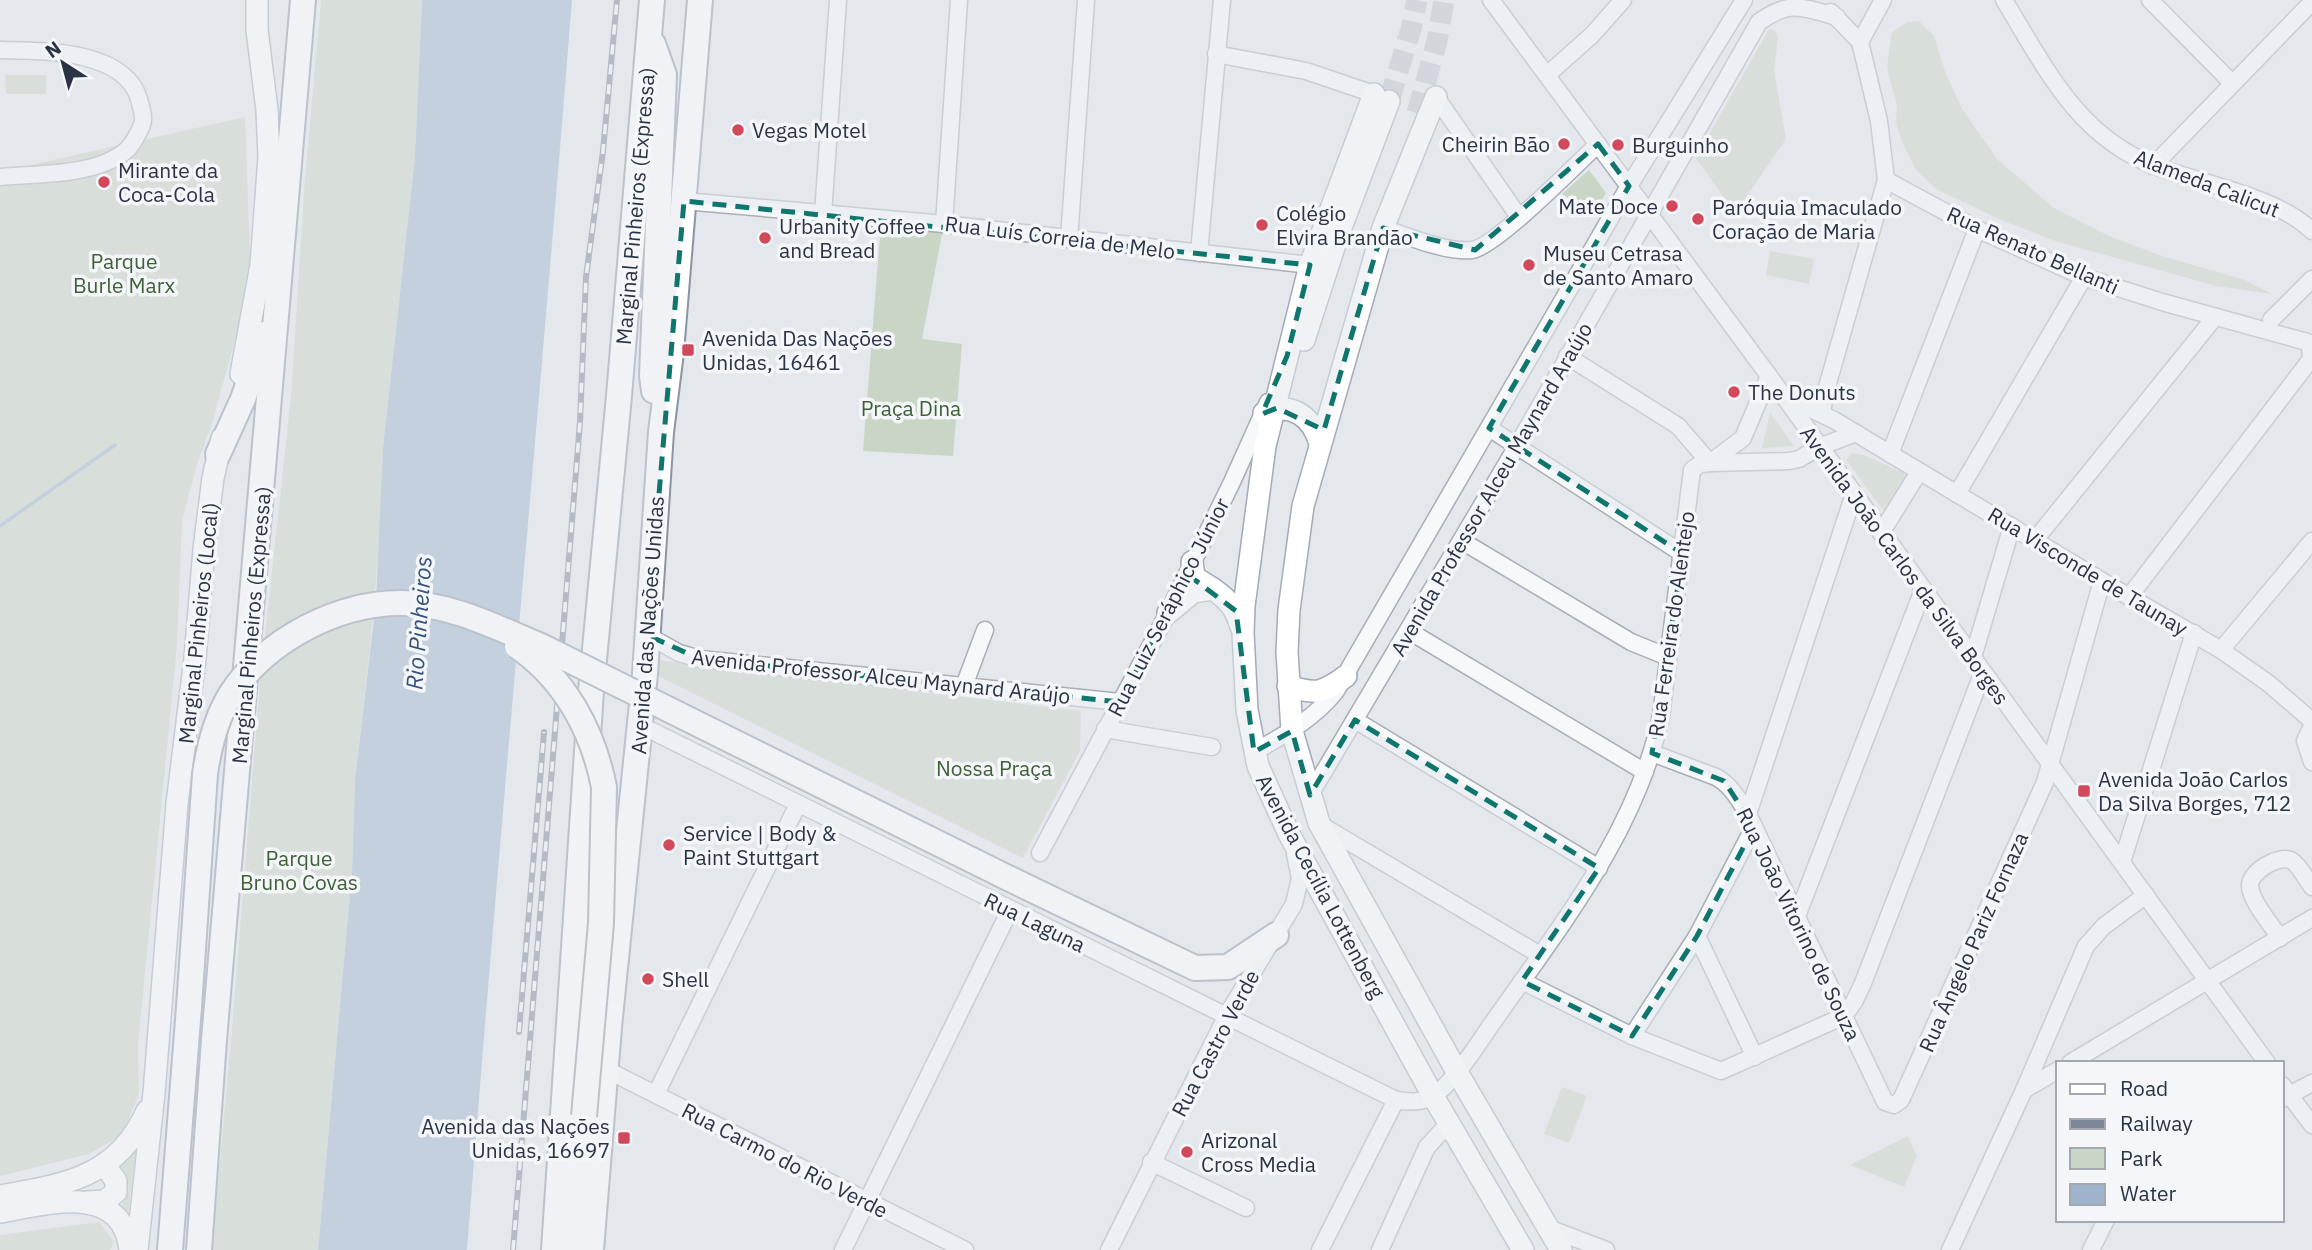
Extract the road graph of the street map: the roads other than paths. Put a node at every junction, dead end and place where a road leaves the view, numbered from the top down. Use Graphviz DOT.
graph roads {
  1 [pos="257,0"];
  2 [pos="303,0"];
  3 [pos="652,0"];
  4 [pos="700,0"];
  5 [pos="838,0"];
  6 [pos="958,0"];
  7 [pos="1086,0"];
  8 [pos="1222,0"];
  9 [pos="1623,0"];
  10 [pos="1744,0"];
  11 [pos="1816,0"];
  12 [pos="1884,0"];
  13 [pos="2004,0"];
  14 [pos="2150,0"];
  15 [pos="1492,1"];
  16 [pos="1799,3"];
  17 [pos="2305,3"];
  18 [pos="1768,6"];
  19 [pos="1837,17"];
  20 [pos="650,37"];
  21 [pos="1860,42"];
  22 [pos="0,50"];
  23 [pos="1216,54"];
  24 [pos="1547,75"];
  25 [pos="2232,83"];
  26 [pos="1436,97"];
  27 [pos="1381,98"];
  28 [pos="1417,113"];
  29 [pos="1598,144"];
  30 [pos="2153,166"];
  31 [pos="0,177"];
  32 [pos="1886,180"];
  33 [pos="1629,186"];
  34 [pos="684,201"];
  35 [pos="823,214"];
  36 [pos="1651,215"];
  37 [pos="1519,217"];
  38 [pos="944,224"];
  39 [pos="1383,228"];
  40 [pos="1977,229"];
  41 [pos="2312,231"];
  42 [pos="1069,239"];
  43 [pos="1199,253"];
  44 [pos="1310,265"];
  45 [pos="2084,277"];
  46 [pos="2312,279"];
  47 [pos="279,290"];
  48 [pos="2215,317"];
  49 [pos="2271,320"];
  50 [pos="1567,356"];
  51 [pos="1769,376"];
  52 [pos="1337,382"];
  53 [pos="1783,397"];
  54 [pos="1273,411"];
  55 [pos="1822,413"];
  56 [pos="1489,428"];
  57 [pos="661,432"];
  58 [pos="1856,433"];
  59 [pos="1743,438"];
  60 [pos="1320,444"];
  61 [pos="1517,446"];
  62 [pos="1819,447"];
  63 [pos="218,454"];
  64 [pos="1890,454"];
  65 [pos="1710,463"];
  66 [pos="1750,464"];
  67 [pos="1919,472"];
  68 [pos="1854,494"];
  69 [pos="1957,494"];
  70 [pos="2012,526"];
  71 [pos="1881,533"];
  72 [pos="2035,540"];
  73 [pos="1462,541"];
  74 [pos="2312,541"];
  75 [pos="1683,554"];
  76 [pos="1192,562"];
  77 [pos="2102,581"];
  78 [pos="1213,589"];
  79 [pos="1923,590"];
  80 [pos="2129,597"];
  81 [pos="1168,613"];
  82 [pos="484,623"];
  83 [pos="985,629"];
  84 [pos="1409,631"];
  85 [pos="1243,633"];
  86 [pos="2194,633"];
  87 [pos="647,635"];
  88 [pos="2221,650"];
  89 [pos="1668,657"];
  90 [pos="1973,657"];
  91 [pos="1983,672"];
  92 [pos="1346,676"];
  93 [pos="964,686"];
  94 [pos="1288,686"];
  95 [pos="1120,702"];
  96 [pos="1355,720"];
  97 [pos="2312,724"];
  98 [pos="640,725"];
  99 [pos="1105,729"];
  100 [pos="1292,731"];
  101 [pos="1212,747"];
  102 [pos="1254,752"];
  103 [pos="1652,753"];
  104 [pos="2312,762"];
  105 [pos="2051,765"];
  106 [pos="1645,772"];
  107 [pos="1310,795"];
  108 [pos="798,804"];
  109 [pos="1751,821"];
  110 [pos="1319,823"];
  111 [pos="1289,834"];
  112 [pos="1040,853"];
  113 [pos="2122,862"];
  114 [pos="1598,868"];
  115 [pos="2312,887"];
  116 [pos="2146,895"];
  117 [pos="1010,910"];
  118 [pos="1797,916"];
  119 [pos="2312,918"];
  120 [pos="1276,935"];
  121 [pos="1697,936"];
  122 [pos="2280,938"];
  123 [pos="1540,955"];
  124 [pos="1522,981"];
  125 [pos="2209,981"];
  126 [pos="1227,1015"];
  127 [pos="1844,1016"];
  128 [pos="1633,1036"];
  129 [pos="1755,1057"];
  130 [pos="2073,1061"];
  131 [pos="2265,1061"];
  132 [pos="606,1069"];
  133 [pos="2056,1071"];
  134 [pos="1457,1072"];
  135 [pos="2312,1083"];
  136 [pos="2024,1090"];
  137 [pos="154,1093"];
  138 [pos="2284,1093"];
  139 [pos="656,1094"];
  140 [pos="1433,1096"];
  141 [pos="1396,1100"];
  142 [pos="1885,1102"];
  143 [pos="1450,1123"];
  144 [pos="2312,1125"];
  145 [pos="1152,1162"];
  146 [pos="105,1165"];
  147 [pos="0,1196"];
  148 [pos="85,1202"];
  149 [pos="868,1202"];
  150 [pos="1246,1208"];
  151 [pos="0,1212"];
  152 [pos="2105,1222"];
  153 [pos="1548,1228"];
  154 [pos="130,1250"];
  155 [pos="137,1250"];
  156 [pos="170,1250"];
  157 [pos="199,1250"];
  158 [pos="554,1250"];
  159 [pos="573,1250"];
  160 [pos="591,1250"];
  161 [pos="843,1250"];
  162 [pos="965,1250"];
  163 [pos="1109,1250"];
  164 [pos="1320,1250"];
  165 [pos="1380,1250"];
  166 [pos="1523,1250"];
  167 [pos="1561,1250"];
  168 [pos="1606,1250"];
  169 [pos="1950,1250"];
  170 [pos="2091,1250"];
  1 -- 63 [label="main road, Marginal Pinheiros (Local)"];
  2 -- 47 [label="highway, Marginal Pinheiros (Expressa)"];
  3 -- 20 [label="highway, Marginal Pinheiros (Expressa)"];
  4 -- 34 [label="highway, Avenida das Nações Unidas"];
  5 -- 35 [label="street"];
  6 -- 38 [label="street"];
  7 -- 42 [label="street"];
  8 -- 23 [label="street"];
  9 -- 24 [label="street"];
  10 -- 33 [label="street, Avenida Professor Alceu Maynard Araújo"];
  11 -- 19 [label="street"];
  12 -- 21 [label="street"];
  13 -- 30 [label="street, Alameda Calicut"];
  14 -- 25 [label="street"];
  15 -- 24 [label="street, Avenida João Carlos da Silva Borges"];
  16 -- 18 [label="street, Avenida Professor Alceu Maynard Araújo"];
  16 -- 19 [label="street, Avenida Professor Alceu Maynard Araújo"];
  17 -- 25 [label="street"];
  18 -- 36 [label="street, Avenida Professor Alceu Maynard Araújo"];
  19 -- 21 [label="street"];
  20 -- 57 [label="highway"];
  20 -- 158 [label="highway, Marginal Pinheiros (Expressa)"];
  21 -- 32 [label="street"];
  22 -- 31 [label="street"];
  23 -- 27 [label="street"];
  23 -- 43 [label="street"];
  24 -- 29 [label="street, Avenida João Carlos da Silva Borges"];
  25 -- 30 [label="street"];
  26 -- 37 [label="street"];
  26 -- 39 [label="main road, Avenida Cecília Lottenberg"];
  27 -- 44 [label="main road"];
  27 -- 54 [label="main road"];
  28 -- 52 [label="main road"];
  29 -- 33 [label="street, Avenida João Carlos da Silva Borges"];
  29 -- 37 [label="street"];
  30 -- 41 [label="street, Alameda Calicut"];
  32 -- 40 [label="street, Rua Renato Bellanti"];
  32 -- 55 [label="street"];
  33 -- 36 [label="street, Avenida João Carlos da Silva Borges"];
  33 -- 56 [label="street, Avenida Professor Alceu Maynard Araújo"];
  34 -- 35 [label="street, Rua Luís Correia de Melo"];
  34 -- 57 [label="highway, Avenida das Nações Unidas"];
  35 -- 38 [label="street, Rua Luís Correia de Melo"];
  36 -- 50 [label="street, Avenida Professor Alceu Maynard Araújo"];
  36 -- 51 [label="street, Avenida João Carlos da Silva Borges"];
  37 -- 39 [label="street"];
  38 -- 42 [label="street, Rua Luís Correia de Melo"];
  39 -- 52 [label="main road, Avenida Cecília Lottenberg"];
  40 -- 45 [label="street, Rua Renato Bellanti"];
  40 -- 64 [label="street"];
  42 -- 43 [label="street, Rua Luís Correia de Melo"];
  43 -- 44 [label="street, Rua Luís Correia de Melo"];
  44 -- 54 [label="main road"];
  45 -- 48 [label="street, Rua Renato Bellanti"];
  45 -- 69 [label="street"];
  46 -- 49 [label="street"];
  47 -- 63 [label="highway"];
  47 -- 157 [label="highway, Marginal Pinheiros (Expressa)"];
  48 -- 72 [label="street"];
  48 -- 80 [label="street, Rua Renato Bellanti"];
  50 -- 61 [label="street, Avenida Professor Alceu Maynard Araújo"];
  50 -- 65 [label="street"];
  51 -- 53 [label="street, Avenida João Carlos da Silva Borges"];
  51 -- 59 [label="street"];
  52 -- 60 [label="main road, Avenida Cecília Lottenberg"];
  53 -- 55 [label="street, Rua Visconde de Taunay"];
  53 -- 62 [label="street, Avenida João Carlos da Silva Borges"];
  54 -- 60 [label="main road"];
  54 -- 76 [label="street, Rua Luiz Seráphico Júnior"];
  54 -- 85 [label="main road, Avenida Cecília Lottenberg"];
  55 -- 58 [label="street, Rua Visconde de Taunay"];
  56 -- 61 [label="street"];
  56 -- 92 [label="street, Avenida Professor Alceu Maynard Araújo"];
  57 -- 87 [label="highway, Avenida das Nações Unidas"];
  58 -- 62 [label="street"];
  58 -- 64 [label="street, Rua Visconde de Taunay"];
  59 -- 65 [label="street"];
  59 -- 66 [label="street"];
  60 -- 94 [label="main road, Avenida Cecília Lottenberg"];
  61 -- 73 [label="street, Avenida Professor Alceu Maynard Araújo"];
  61 -- 75 [label="street"];
  62 -- 66 [label="street"];
  62 -- 68 [label="street, Avenida João Carlos da Silva Borges"];
  63 -- 137 [label="main road, Marginal Pinheiros (Local)"];
  64 -- 67 [label="street, Rua Visconde de Taunay"];
  65 -- 66 [label="street"];
  65 -- 75 [label="street, Rua Ferreira do Alentejo"];
  67 -- 69 [label="street, Rua Visconde de Taunay"];
  67 -- 71 [label="street"];
  68 -- 71 [label="street, Avenida João Carlos da Silva Borges"];
  68 -- 109 [label="street"];
  69 -- 70 [label="street, Rua Visconde de Taunay"];
  70 -- 72 [label="street, Rua Visconde de Taunay"];
  70 -- 90 [label="street"];
  71 -- 79 [label="street, Avenida João Carlos da Silva Borges"];
  72 -- 77 [label="street, Rua Visconde de Taunay"];
  73 -- 84 [label="street, Avenida Professor Alceu Maynard Araújo"];
  73 -- 89 [label="street"];
  74 -- 88 [label="street"];
  75 -- 89 [label="street, Rua Ferreira do Alentejo"];
  76 -- 78 [label="main road"];
  76 -- 81 [label="street, Rua Luiz Seráphico Júnior"];
  77 -- 80 [label="street, Rua Visconde de Taunay"];
  77 -- 105 [label="street"];
  78 -- 81 [label="main road"];
  78 -- 85 [label="main road"];
  79 -- 90 [label="street, Avenida João Carlos da Silva Borges"];
  79 -- 118 [label="street"];
  80 -- 86 [label="street, Rua Visconde de Taunay"];
  81 -- 95 [label="street, Rua Luiz Seráphico Júnior"];
  82 -- 120 [label="highway, bridge"];
  82 -- 156 [label="highway, bridge"];
  82 -- 159 [label="highway, bridge"];
  83 -- 93 [label="street"];
  84 -- 96 [label="street, Avenida Professor Alceu Maynard Araújo"];
  84 -- 106 [label="street"];
  85 -- 102 [label="main road, Avenida Cecília Lottenberg"];
  86 -- 88 [label="street, Rua Visconde de Taunay"];
  86 -- 113 [label="street"];
  87 -- 93 [label="street, Avenida Professor Alceu Maynard Araújo"];
  87 -- 98 [label="highway, Avenida das Nações Unidas"];
  88 -- 97 [label="street, Rua Visconde de Taunay"];
  89 -- 103 [label="street, Rua Ferreira do Alentejo"];
  90 -- 91 [label="street, Avenida João Carlos da Silva Borges"];
  91 -- 105 [label="street, Avenida João Carlos da Silva Borges"];
  91 -- 127 [label="street"];
  92 -- 94 [label="main road"];
  92 -- 100 [label="street, Avenida Professor Alceu Maynard Araújo"];
  93 -- 95 [label="street, Avenida Professor Alceu Maynard Araújo"];
  94 -- 100 [label="main road, Avenida Cecília Lottenberg"];
  95 -- 99 [label="street, Rua Luiz Seráphico Júnior"];
  96 -- 107 [label="street, Avenida Professor Alceu Maynard Araújo"];
  96 -- 114 [label="street"];
  97 -- 104 [label="street, Rua Visconde de Taunay"];
  98 -- 108 [label="street, Rua Laguna"];
  98 -- 132 [label="highway, Avenida das Nações Unidas"];
  99 -- 101 [label="street"];
  99 -- 112 [label="street, Rua Luiz Seráphico Júnior"];
  100 -- 102 [label="street, Avenida Professor Alceu Maynard Araújo"];
  100 -- 107 [label="main road, Avenida Cecília Lottenberg"];
  102 -- 111 [label="main road, Avenida Cecília Lottenberg"];
  103 -- 106 [label="street, Rua Ferreira do Alentejo"];
  103 -- 109 [label="street, Rua João Vitorino de Souza"];
  105 -- 113 [label="street, Avenida João Carlos da Silva Borges"];
  105 -- 142 [label="street, Rua Ângelo Pariz Fornaza"];
  106 -- 114 [label="street, Rua Ferreira do Alentejo"];
  107 -- 110 [label="main road, Avenida Cecília Lottenberg"];
  108 -- 117 [label="street, Rua Laguna"];
  108 -- 139 [label="street"];
  109 -- 118 [label="street, Rua João Vitorino de Souza"];
  109 -- 121 [label="street"];
  110 -- 123 [label="street"];
  110 -- 134 [label="main road, Avenida Cecília Lottenberg"];
  111 -- 120 [label="street, Rua Castro Verde"];
  111 -- 140 [label="main road, Avenida Cecília Lottenberg"];
  113 -- 116 [label="street, Avenida João Carlos da Silva Borges"];
  114 -- 123 [label="street, Rua Ferreira do Alentejo"];
  115 -- 122 [label="street"];
  116 -- 125 [label="street, Avenida João Carlos da Silva Borges"];
  116 -- 136 [label="street"];
  117 -- 126 [label="street, Rua Laguna"];
  117 -- 149 [label="street"];
  118 -- 127 [label="street, Rua João Vitorino de Souza"];
  119 -- 122 [label="street"];
  120 -- 126 [label="street, Rua Castro Verde"];
  121 -- 128 [label="street"];
  121 -- 129 [label="street"];
  122 -- 125 [label="street"];
  123 -- 124 [label="street, Rua Ferreira do Alentejo"];
  124 -- 128 [label="street"];
  124 -- 134 [label="street, Rua Ferreira do Alentejo"];
  125 -- 130 [label="street"];
  125 -- 131 [label="street, Avenida João Carlos da Silva Borges"];
  126 -- 141 [label="street, Rua Laguna"];
  126 -- 145 [label="street, Rua Castro Verde"];
  127 -- 129 [label="street"];
  127 -- 142 [label="street, Rua João Vitorino de Souza"];
  128 -- 129 [label="street"];
  132 -- 139 [label="street, Rua Carmo do Rio Verde"];
  132 -- 160 [label="highway, Avenida das Nações Unidas"];
  133 -- 136 [label="street"];
  134 -- 140 [label="street, Rua Ferreira do Alentejo"];
  134 -- 153 [label="main road, Avenida Cecília Lottenberg"];
  135 -- 138 [label="street"];
  136 -- 169 [label="street"];
  137 -- 146 [label="main road"];
  137 -- 155 [label="main road, Marginal Pinheiros (Local)"];
  138 -- 144 [label="street"];
  139 -- 149 [label="street, Rua Carmo do Rio Verde"];
  140 -- 141 [label="street"];
  140 -- 143 [label="main road, Avenida Cecília Lottenberg"];
  141 -- 164 [label="street"];
  143 -- 165 [label="street"];
  143 -- 166 [label="main road, Avenida Cecília Lottenberg"];
  145 -- 150 [label="street"];
  145 -- 163 [label="street, Rua Castro Verde"];
  146 -- 147 [label="main road"];
  146 -- 148 [label="main road"];
  148 -- 151 [label="main road"];
  148 -- 154 [label="main road"];
  149 -- 161 [label="street"];
  149 -- 162 [label="street, Rua Carmo do Rio Verde"];
  152 -- 170 [label="street"];
  153 -- 167 [label="main road, Avenida Cecília Lottenberg"];
  153 -- 168 [label="street"];
}
